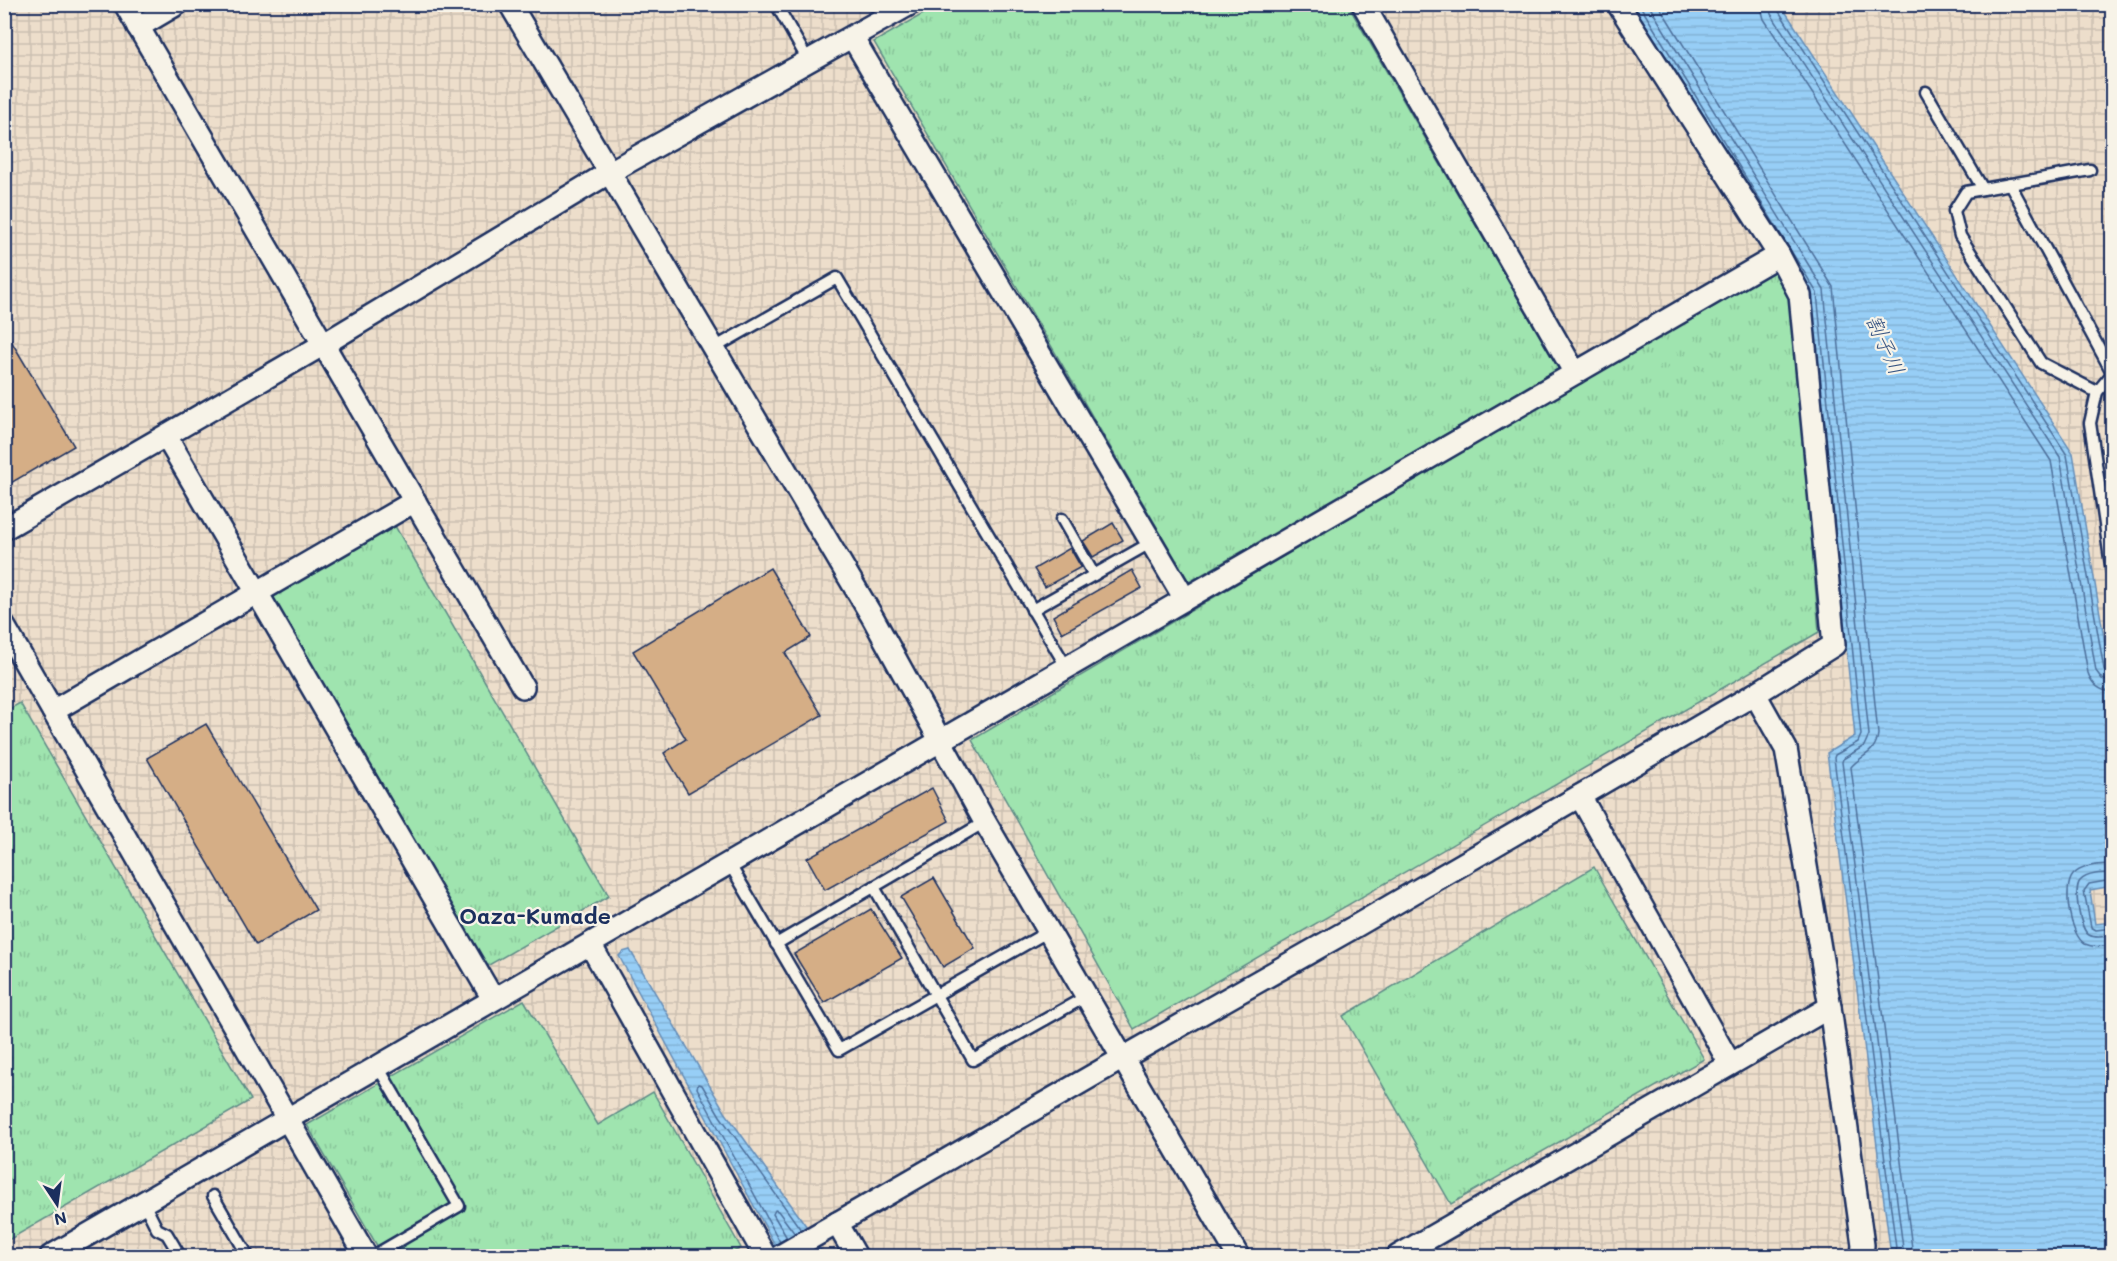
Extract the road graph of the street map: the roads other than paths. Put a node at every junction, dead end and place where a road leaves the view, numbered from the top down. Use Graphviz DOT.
graph roads {
  1 [pos="125,4"];
  2 [pos="177,4"];
  3 [pos="510,4"];
  4 [pos="776,4"];
  5 [pos="1363,4"];
  6 [pos="1618,4"];
  7 [pos="897,8"];
  8 [pos="138,27"];
  9 [pos="853,38"];
  10 [pos="809,62"];
  11 [pos="1926,92"];
  12 [pos="2090,170"];
  13 [pos="610,172"];
  14 [pos="2010,184"];
  15 [pos="1983,189"];
  16 [pos="1779,255"];
  17 [pos="324,344"];
  18 [pos="714,348"];
  19 [pos="1575,373"];
  20 [pos="2112,373"];
  21 [pos="2097,392"];
  22 [pos="166,436"];
  23 [pos="415,501"];
  24 [pos="1062,519"];
  25 [pos="4,529"];
  26 [pos="1152,542"];
  27 [pos="2112,572"];
  28 [pos="1094,575"];
  29 [pos="257,592"];
  30 [pos="1185,599"];
  31 [pos="1032,610"];
  32 [pos="4,626"];
  33 [pos="1066,668"];
  34 [pos="523,687"];
  35 [pos="1755,694"];
  36 [pos="52,711"];
  37 [pos="941,741"];
  38 [pos="1580,795"];
  39 [pos="985,822"];
  40 [pos="729,863"];
  41 [pos="874,886"];
  42 [pos="1049,931"];
  43 [pos="590,944"];
  44 [pos="776,944"];
  45 [pos="937,994"];
  46 [pos="1087,996"];
  47 [pos="493,999"];
  48 [pos="1830,1007"];
  49 [pos="1123,1058"];
  50 [pos="1730,1064"];
  51 [pos="377,1065"];
  52 [pos="287,1118"];
  53 [pos="213,1196"];
  54 [pos="144,1203"];
  55 [pos="837,1224"];
  56 [pos="76,1250"];
  57 [pos="364,1254"];
  58 [pos="51,1257"];
  59 [pos="180,1257"];
  60 [pos="248,1257"];
  61 [pos="765,1257"];
  62 [pos="780,1257"];
  63 [pos="856,1257"];
  64 [pos="1238,1257"];
  65 [pos="1398,1257"];
  66 [pos="1862,1257"];
  1 -- 8 [label="street"];
  2 -- 8 [label="street"];
  3 -- 13 [label="street"];
  4 -- 10 [label="lane"];
  5 -- 19 [label="street"];
  6 -- 16 [label="street"];
  7 -- 9 [label="street"];
  8 -- 17 [label="street"];
  9 -- 10 [label="street"];
  9 -- 26 [label="street"];
  10 -- 13 [label="street"];
  11 -- 15 [label="lane"];
  12 -- 14 [label="lane"];
  13 -- 17 [label="street"];
  13 -- 18 [label="street"];
  14 -- 15 [label="lane"];
  14 -- 20 [label="lane"];
  15 -- 21 [label="lane"];
  16 -- 19 [label="street"];
  16 -- 35 [label="street"];
  17 -- 22 [label="street"];
  17 -- 23 [label="street"];
  18 -- 31 [label="lane"];
  18 -- 37 [label="street"];
  19 -- 30 [label="street"];
  20 -- 21 [label="lane"];
  21 -- 27 [label="lane"];
  22 -- 25 [label="street"];
  22 -- 29 [label="street"];
  23 -- 29 [label="street"];
  23 -- 34 [label="street"];
  24 -- 28 [label="lane"];
  26 -- 28 [label="lane"];
  26 -- 30 [label="street"];
  28 -- 31 [label="lane"];
  29 -- 36 [label="street"];
  29 -- 47 [label="street"];
  30 -- 33 [label="street"];
  31 -- 33 [label="lane"];
  32 -- 36 [label="street"];
  33 -- 37 [label="street"];
  35 -- 38 [label="street"];
  35 -- 48 [label="street"];
  36 -- 52 [label="street"];
  37 -- 39 [label="street"];
  37 -- 40 [label="street"];
  38 -- 49 [label="street"];
  38 -- 50 [label="street"];
  39 -- 41 [label="lane"];
  39 -- 42 [label="street"];
  40 -- 43 [label="street"];
  40 -- 44 [label="lane"];
  41 -- 44 [label="lane"];
  41 -- 45 [label="lane"];
  42 -- 45 [label="lane"];
  42 -- 46 [label="street"];
  43 -- 47 [label="street"];
  43 -- 61 [label="street"];
  44 -- 45 [label="lane"];
  45 -- 46 [label="lane"];
  46 -- 49 [label="street"];
  47 -- 51 [label="street"];
  48 -- 50 [label="street"];
  48 -- 66 [label="street"];
  49 -- 55 [label="street"];
  49 -- 64 [label="street"];
  50 -- 65 [label="street"];
  51 -- 52 [label="street"];
  51 -- 57 [label="lane"];
  52 -- 54 [label="street"];
  52 -- 57 [label="street"];
  53 -- 60 [label="lane"];
  54 -- 56 [label="street"];
  54 -- 59 [label="lane"];
  55 -- 62 [label="street"];
  55 -- 63 [label="street"];
  56 -- 58 [label="street"];
}
